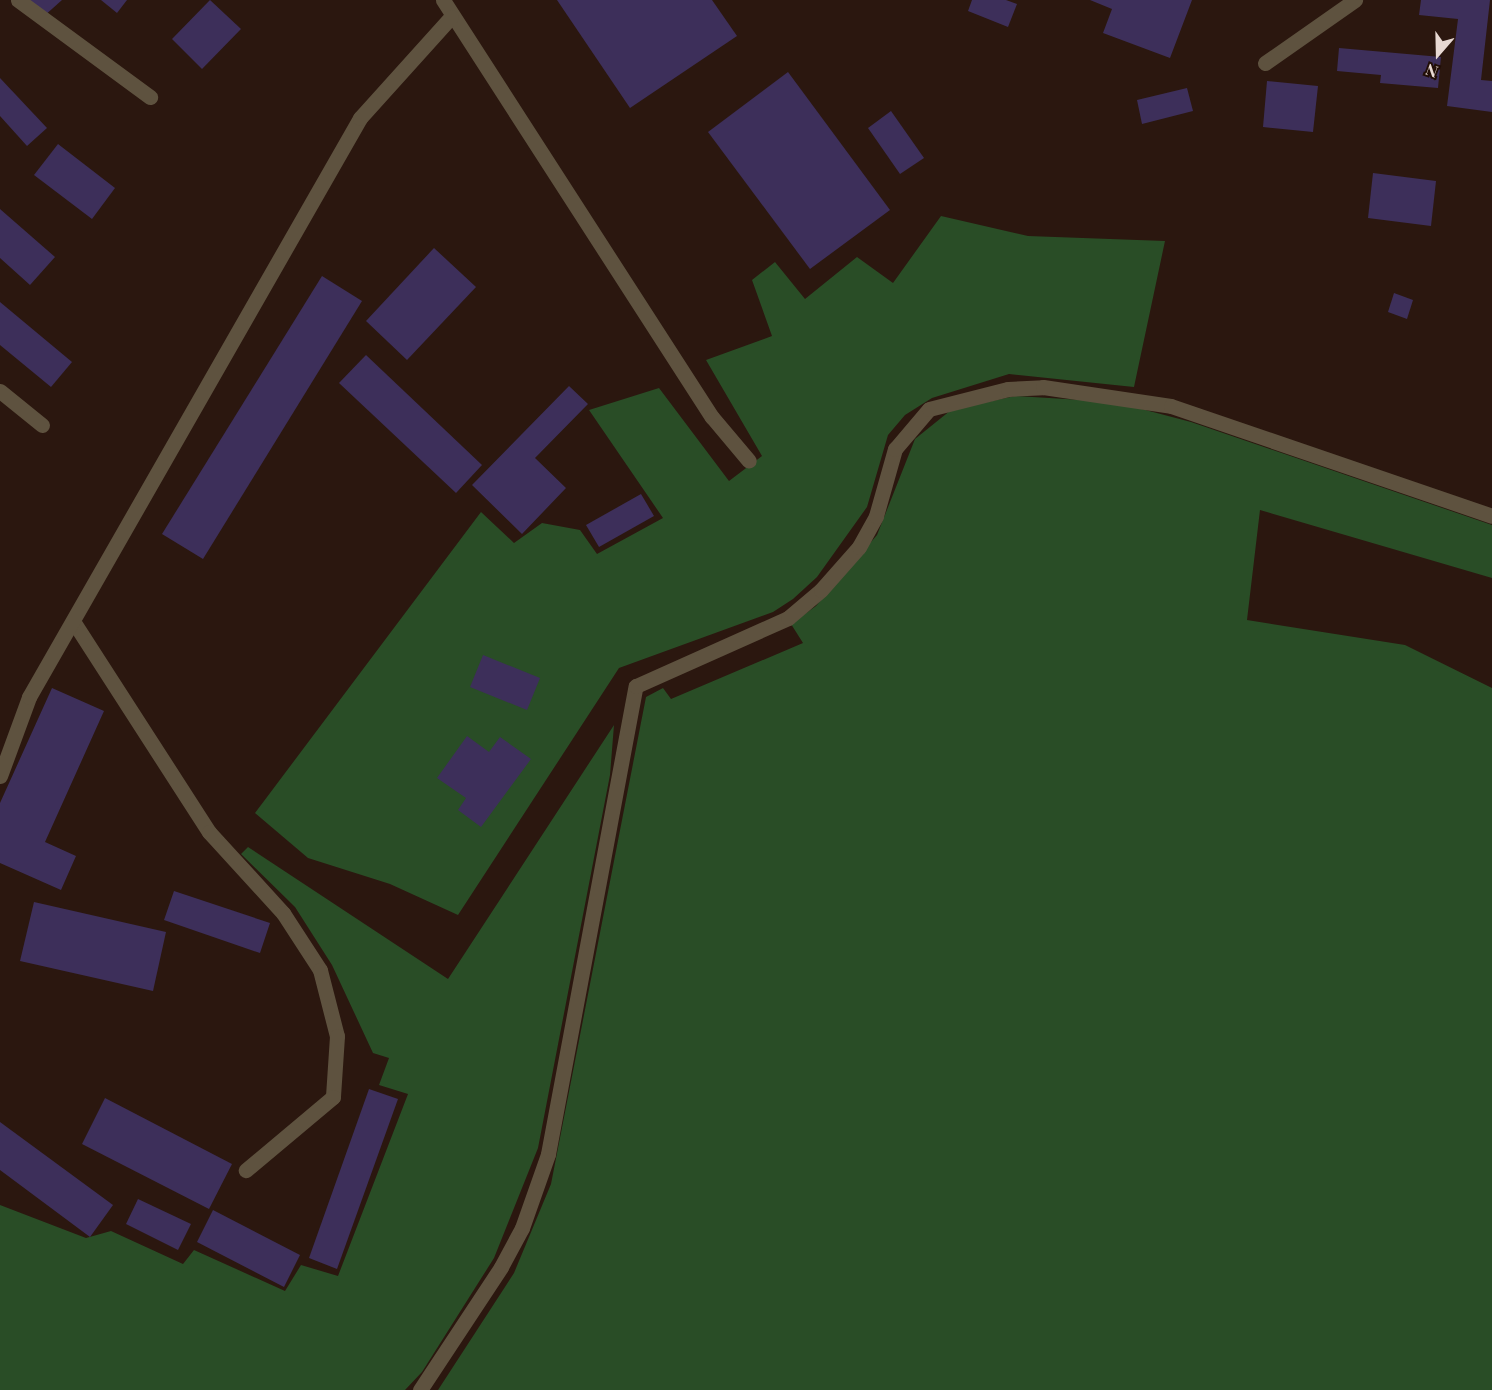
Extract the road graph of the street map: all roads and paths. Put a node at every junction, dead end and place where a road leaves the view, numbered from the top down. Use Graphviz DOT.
graph roads {
  1 [pos="18,0"];
  2 [pos="443,0"];
  3 [pos="1355,0"];
  4 [pos="451,17"];
  5 [pos="1265,63"];
  6 [pos="150,97"];
  7 [pos="0,391"];
  8 [pos="42,425"];
  9 [pos="749,461"];
  10 [pos="1492,516"];
  11 [pos="73,621"];
  12 [pos="0,776"];
  13 [pos="246,1170"];
  14 [pos="420,1390"];
  1 -- 6 [label="street"];
  2 -- 4 [label="street"];
  3 -- 5 [label="street"];
  4 -- 9 [label="street"];
  4 -- 11 [label="street"];
  7 -- 8 [label="street"];
  10 -- 14 [label="street"];
  11 -- 12 [label="street"];
  11 -- 13 [label="street"];
}
